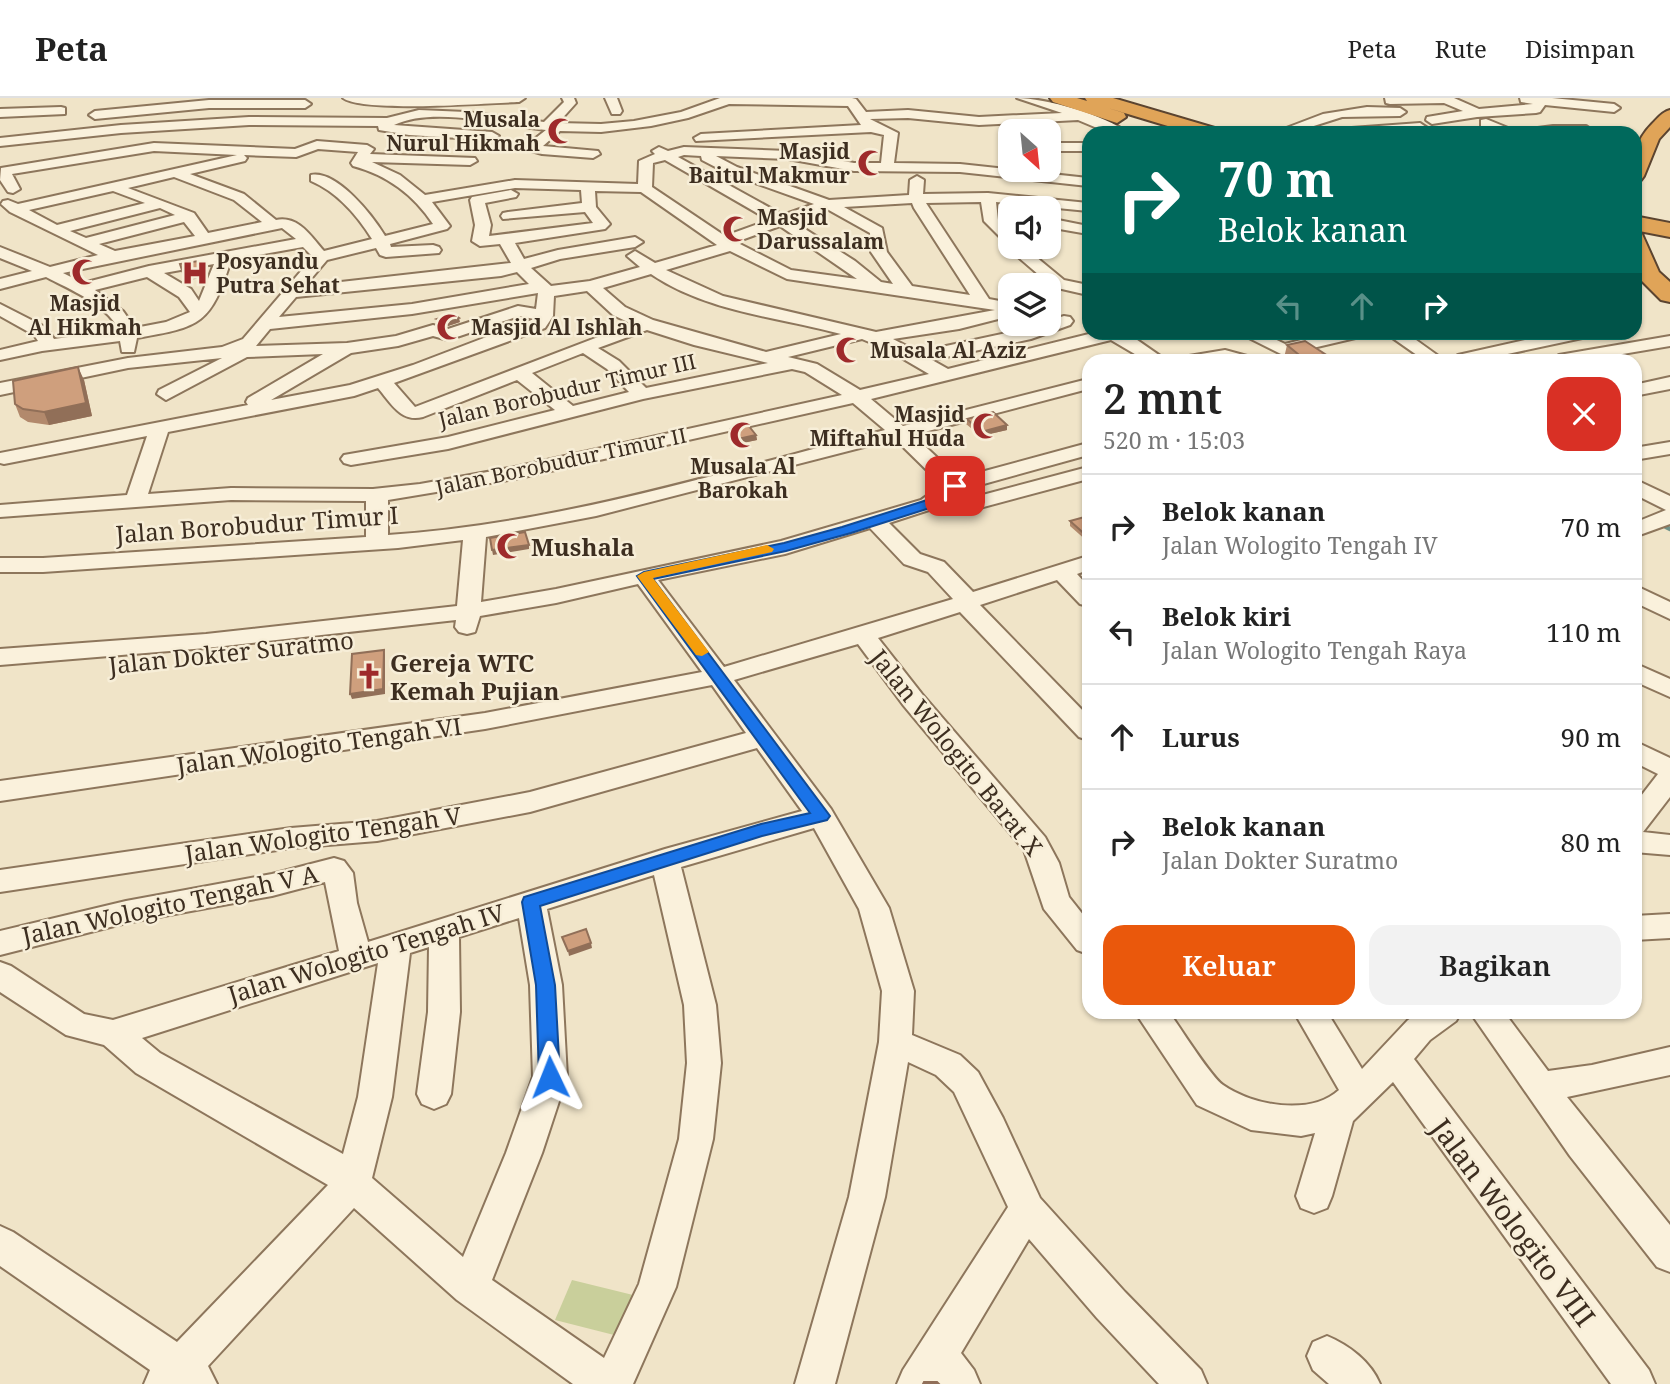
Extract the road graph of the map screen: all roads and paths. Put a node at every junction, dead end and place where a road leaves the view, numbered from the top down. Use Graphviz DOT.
graph roads {
  1 [pos="349,98"];
  2 [pos="519,98"];
  3 [pos="568,98"];
  4 [pos="611,98"];
  5 [pos="1023,98"];
  6 [pos="1094,98"];
  7 [pos="1517,98"];
  8 [pos="729,99"];
  9 [pos="761,99"];
  10 [pos="788,99"];
  11 [pos="1389,99"];
  12 [pos="820,100"];
  13 [pos="705,101"];
  14 [pos="1568,101"];
  15 [pos="892,102"];
  16 [pos="1039,103"];
  17 [pos="1617,103"];
  18 [pos="130,104"];
  19 [pos="1073,104"];
  20 [pos="317,105"];
  21 [pos="373,106"];
  22 [pos="855,106"];
  23 [pos="1538,106"];
  24 [pos="1663,107"];
  25 [pos="338,108"];
  26 [pos="61,109"];
  27 [pos="617,111"];
  28 [pos="0,113"];
  29 [pos="801,115"];
  30 [pos="1403,115"];
  31 [pos="1481,118"];
  32 [pos="1601,119"];
  33 [pos="391,122"];
  34 [pos="626,126"];
  35 [pos="1107,126"];
  36 [pos="1129,126"];
  37 [pos="1140,126"];
  38 [pos="1153,126"];
  39 [pos="1188,126"];
  40 [pos="1320,126"];
  41 [pos="1348,126"];
  42 [pos="1425,126"];
  43 [pos="1433,126"];
  44 [pos="1495,126"];
  45 [pos="1592,126"];
  46 [pos="553,127"];
  47 [pos="870,128"];
  48 [pos="1642,130"];
  49 [pos="1061,131"];
  50 [pos="1082,132"];
  51 [pos="75,135"];
  52 [pos="0,142"];
  53 [pos="643,147"];
  54 [pos="889,147"];
  55 [pos="1061,147"];
  56 [pos="1082,147"];
  57 [pos="234,150"];
  58 [pos="696,151"];
  59 [pos="844,151"];
  60 [pos="119,152"];
  61 [pos="269,152"];
  62 [pos="720,153"];
  63 [pos="363,154"];
  64 [pos="593,154"];
  65 [pos="668,155"];
  66 [pos="788,155"];
  67 [pos="1642,156"];
  68 [pos="311,159"];
  69 [pos="998,159"];
  70 [pos="145,161"];
  71 [pos="920,162"];
  72 [pos="67,176"];
  73 [pos="191,176"];
  74 [pos="316,178"];
  75 [pos="394,178"];
  76 [pos="1082,181"];
  77 [pos="580,182"];
  78 [pos="645,188"];
  79 [pos="513,189"];
  80 [pos="119,190"];
  81 [pos="9,191"];
  82 [pos="916,197"];
  83 [pos="988,197"];
  84 [pos="421,200"];
  85 [pos="158,204"];
  86 [pos="828,204"];
  87 [pos="1082,206"];
  88 [pos="590,207"];
  89 [pos="22,212"];
  90 [pos="189,216"];
  91 [pos="508,216"];
  92 [pos="988,216"];
  93 [pos="998,216"];
  94 [pos="1642,218"];
  95 [pos="784,222"];
  96 [pos="1670,223"];
  97 [pos="278,224"];
  98 [pos="1061,225"];
  99 [pos="1642,225"];
  100 [pos="998,226"];
  101 [pos="1082,229"];
  102 [pos="55,230"];
  103 [pos="1670,230"];
  104 [pos="1082,231"];
  105 [pos="1061,237"];
  106 [pos="204,238"];
  107 [pos="513,239"];
  108 [pos="309,241"];
  109 [pos="723,241"];
  110 [pos="382,242"];
  111 [pos="1670,242"];
  112 [pos="85,243"];
  113 [pos="1642,248"];
  114 [pos="635,249"];
  115 [pos="433,250"];
  116 [pos="0,252"];
  117 [pos="573,253"];
  118 [pos="113,256"];
  119 [pos="224,256"];
  120 [pos="321,257"];
  121 [pos="1029,259"];
  122 [pos="1642,263"];
  123 [pos="521,267"];
  124 [pos="587,267"];
  125 [pos="1642,268"];
  126 [pos="653,270"];
  127 [pos="149,271"];
  128 [pos="52,273"];
  129 [pos="1043,273"];
  130 [pos="1082,274"];
  131 [pos="1061,282"];
  132 [pos="0,284"];
  133 [pos="597,284"];
  134 [pos="1061,286"];
  135 [pos="877,287"];
  136 [pos="80,289"];
  137 [pos="1082,289"];
  138 [pos="545,290"];
  139 [pos="906,290"];
  140 [pos="290,293"];
  141 [pos="1670,295"];
  142 [pos="998,299"];
  143 [pos="983,302"];
  144 [pos="998,306"];
  145 [pos="1670,306"];
  146 [pos="0,309"];
  147 [pos="200,313"];
  148 [pos="998,314"];
  149 [pos="542,320"];
  150 [pos="1061,320"];
  151 [pos="265,324"];
  152 [pos="647,324"];
  153 [pos="1082,326"];
  154 [pos="432,331"];
  155 [pos="129,334"];
  156 [pos="869,336"];
  157 [pos="1020,336"];
  158 [pos="1084,340"];
  159 [pos="1126,340"];
  160 [pos="1262,340"];
  161 [pos="1325,340"];
  162 [pos="1404,340"];
  163 [pos="1550,340"];
  164 [pos="1670,341"];
  165 [pos="49,345"];
  166 [pos="258,348"];
  167 [pos="347,348"];
  168 [pos="581,348"];
  169 [pos="1283,350"];
  170 [pos="1148,354"];
  171 [pos="1266,354"];
  172 [pos="1426,354"];
  173 [pos="1486,354"];
  174 [pos="1594,354"];
  175 [pos="0,355"];
  176 [pos="765,357"];
  177 [pos="173,358"];
  178 [pos="916,358"];
  179 [pos="128,363"];
  180 [pos="794,363"];
  181 [pos="519,372"];
  182 [pos="945,375"];
  183 [pos="383,382"];
  184 [pos="1670,383"];
  185 [pos="1082,386"];
  186 [pos="0,389"];
  187 [pos="1642,389"];
  188 [pos="642,394"];
  189 [pos="855,395"];
  190 [pos="436,407"];
  191 [pos="158,409"];
  192 [pos="238,412"];
  193 [pos="569,412"];
  194 [pos="898,433"];
  195 [pos="448,443"];
  196 [pos="1670,448"];
  197 [pos="1082,451"];
  198 [pos="1642,453"];
  199 [pos="351,459"];
  200 [pos="1,460"];
  201 [pos="1005,473"];
  202 [pos="1082,475"];
  203 [pos="955,486"];
  204 [pos="1642,489"];
  205 [pos="1024,491"];
  206 [pos="377,494"];
  207 [pos="135,502"];
  208 [pos="929,504"];
  209 [pos="1670,505"];
  210 [pos="0,511"];
  211 [pos="1670,516"];
  212 [pos="875,521"];
  213 [pos="1642,528"];
  214 [pos="475,532"];
  215 [pos="1642,532"];
  216 [pos="377,542"];
  217 [pos="1670,542"];
  218 [pos="0,565"];
  219 [pos="1082,565"];
  220 [pos="1061,571"];
  221 [pos="650,584"];
  222 [pos="1082,593"];
  223 [pos="1642,596"];
  224 [pos="965,601"];
  225 [pos="1670,612"];
  226 [pos="468,619"];
  227 [pos="863,635"];
  228 [pos="138,654"];
  229 [pos="0,657"];
  230 [pos="0,676"];
  231 [pos="720,676"];
  232 [pos="1642,678"];
  233 [pos="1670,690"];
  234 [pos="1082,726"];
  235 [pos="764,737"];
  236 [pos="1642,754"];
  237 [pos="1670,769"];
  238 [pos="1670,778"];
  239 [pos="0,791"];
  240 [pos="1642,815"];
  241 [pos="821,816"];
  242 [pos="1642,843"];
  243 [pos="1670,845"];
  244 [pos="665,860"];
  245 [pos="0,881"];
  246 [pos="531,902"];
  247 [pos="1670,926"];
  248 [pos="1642,928"];
  249 [pos="443,929"];
  250 [pos="1082,935"];
  251 [pos="0,943"];
  252 [pos="396,946"];
  253 [pos="356,956"];
  254 [pos="0,975"];
  255 [pos="1156,1019"];
  256 [pos="1313,1019"];
  257 [pos="1435,1019"];
  258 [pos="1492,1019"];
  259 [pos="113,1034"];
  260 [pos="895,1042"];
  261 [pos="1395,1059"];
  262 [pos="1670,1061"];
  263 [pos="1548,1086"];
  264 [pos="434,1094"];
  265 [pos="1348,1103"];
  266 [pos="353,1184"];
  267 [pos="1314,1196"];
  268 [pos="1027,1210"];
  269 [pos="1666,1239"];
  270 [pos="0,1244"];
  271 [pos="470,1287"];
  272 [pos="1327,1356"];
  273 [pos="938,1375"];
  274 [pos="180,1378"];
  275 [pos="607,1384"];
  276 [pos="613,1384"];
  277 [pos="815,1384"];
  278 [pos="1187,1384"];
  279 [pos="1360,1384"];
  280 [pos="1635,1384"];
  1 -- 21 [label="street"];
  2 -- 21 [label="street"];
  3 -- 46 [label="street"];
  4 -- 27 [label="street"];
  5 -- 16 [label="street"];
  6 -- 39 [label="highway"];
  7 -- 23 [label="street"];
  8 -- 9 [label="street"];
  8 -- 13 [label="street"];
  9 -- 10 [label="street"];
  10 -- 12 [label="street"];
  11 -- 30 [label="street"];
  11 -- 31 [label="street"];
  12 -- 22 [label="street"];
  13 -- 34 [label="street"];
  14 -- 17 [label="street"];
  14 -- 23 [label="street"];
  15 -- 16 [label="street"];
  15 -- 22 [label="street"];
  16 -- 19 [label="street"];
  17 -- 32 [label="street"];
  18 -- 20 [label="street"];
  18 -- 26 [label="street"];
  19 -- 22 [label="street"];
  19 -- 35 [label="street"];
  19 -- 36 [label="highway"];
  19 -- 37 [label="highway"];
  19 -- 38 [label="highway"];
  21 -- 25 [label="street"];
  22 -- 29 [label="street"];
  22 -- 47 [label="street"];
  23 -- 31 [label="street"];
  23 -- 32 [label="street"];
  24 -- 48 [label="highway"];
  24 -- 67 [label="highway"];
  26 -- 28 [label="street"];
  26 -- 51 [label="street"];
  30 -- 40 [label="street"];
  30 -- 41 [label="street"];
  30 -- 42 [label="street"];
  31 -- 43 [label="street"];
  31 -- 44 [label="street"];
  32 -- 45 [label="street"];
  33 -- 46 [label="street"];
  33 -- 51 [label="street"];
  33 -- 63 [label="street"];
  34 -- 46 [label="street"];
  34 -- 53 [label="street"];
  46 -- 64 [label="street"];
  47 -- 54 [label="street"];
  47 -- 62 [label="street"];
  49 -- 50 [label="street"];
  51 -- 52 [label="street"];
  51 -- 60 [label="street"];
  53 -- 65 [label="street"];
  53 -- 78 [label="street"];
  54 -- 66 [label="street"];
  54 -- 71 [label="street"];
  55 -- 56 [label="street"];
  57 -- 60 [label="street"];
  57 -- 61 [label="street"];
  57 -- 73 [label="street"];
  58 -- 62 [label="street"];
  58 -- 65 [label="street"];
  58 -- 86 [label="street"];
  59 -- 66 [label="street"];
  60 -- 70 [label="street"];
  60 -- 81 [label="street"];
  61 -- 63 [label="street"];
  61 -- 73 [label="street"];
  62 -- 66 [label="street"];
  63 -- 68 [label="street"];
  63 -- 75 [label="street"];
  63 -- 75 [label="street"];
  65 -- 95 [label="street"];
  69 -- 71 [label="street"];
  70 -- 72 [label="street"];
  70 -- 73 [label="street"];
  71 -- 76 [label="street"];
  71 -- 82 [label="street"];
  73 -- 80 [label="street"];
  73 -- 97 [label="street"];
  73 -- 97 [label="street"];
  74 -- 110 [label="street"];
  75 -- 84 [label="street"];
  77 -- 78 [label="street"];
  77 -- 79 [label="street"];
  77 -- 88 [label="street"];
  78 -- 109 [label="street"];
  79 -- 84 [label="street"];
  79 -- 91 [label="street"];
  79 -- 107 [label="street"];
  80 -- 85 [label="street"];
  80 -- 89 [label="street"];
  81 -- 89 [label="street"];
  82 -- 83 [label="street"];
  82 -- 86 [label="street"];
  82 -- 143 [label="street"];
  83 -- 87 [label="street"];
  83 -- 92 [label="street"];
  84 -- 110 [label="street"];
  85 -- 90 [label="street"];
  85 -- 102 [label="street"];
  86 -- 95 [label="street"];
  86 -- 139 [label="street"];
  88 -- 91 [label="street"];
  88 -- 107 [label="street"];
  89 -- 102 [label="street"];
  90 -- 106 [label="street"];
  90 -- 112 [label="street"];
  91 -- 107 [label="street"];
  92 -- 93 [label="street"];
  92 -- 100 [label="street"];
  94 -- 96 [label="highway"];
  95 -- 109 [label="street"];
  95 -- 135 [label="street"];
  97 -- 106 [label="street"];
  97 -- 108 [label="street"];
  98 -- 101 [label="street"];
  99 -- 103 [label="highway"];
  102 -- 112 [label="street"];
  104 -- 105 [label="street"];
  106 -- 118 [label="street"];
  107 -- 123 [label="street"];
  108 -- 119 [label="street"];
  108 -- 120 [label="street"];
  109 -- 114 [label="street"];
  109 -- 126 [label="street"];
  109 -- 135 [label="street"];
  110 -- 115 [label="street"];
  110 -- 120 [label="street"];
  111 -- 113 [label="highway"];
  112 -- 118 [label="street"];
  114 -- 117 [label="street"];
  114 -- 124 [label="street"];
  114 -- 126 [label="street"];
  116 -- 128 [label="street"];
  117 -- 123 [label="street"];
  117 -- 124 [label="street"];
  118 -- 128 [label="street"];
  119 -- 127 [label="street"];
  119 -- 147 [label="street"];
  120 -- 140 [label="street"];
  121 -- 129 [label="street"];
  122 -- 141 [label="highway"];
  123 -- 138 [label="street"];
  123 -- 140 [label="street"];
  124 -- 133 [label="street"];
  125 -- 145 [label="highway"];
  126 -- 133 [label="street"];
  126 -- 156 [label="street"];
  127 -- 136 [label="street"];
  127 -- 147 [label="street"];
  128 -- 132 [label="street"];
  128 -- 136 [label="street"];
  130 -- 131 [label="street"];
  133 -- 138 [label="street"];
  133 -- 152 [label="street"];
  134 -- 137 [label="street"];
  135 -- 139 [label="street"];
  136 -- 155 [label="street"];
  138 -- 149 [label="street"];
  138 -- 151 [label="street"];
  139 -- 143 [label="street"];
  140 -- 151 [label="street"];
  142 -- 143 [label="street"];
  143 -- 144 [label="street"];
  146 -- 165 [label="street"];
  147 -- 155 [label="street"];
  148 -- 156 [label="street"];
  149 -- 154 [label="street"];
  149 -- 168 [label="street"];
  149 -- 183 [label="street"];
  150 -- 153 [label="street"];
  151 -- 166 [label="street"];
  152 -- 168 [label="street"];
  152 -- 176 [label="street"];
  154 -- 167 [label="street"];
  155 -- 165 [label="street"];
  155 -- 179 [label="street"];
  156 -- 176 [label="street"];
  156 -- 178 [label="street"];
  157 -- 178 [label="street"];
  158 -- 182 [label="street, Jalan Borobudur Timur II"];
  159 -- 170 [label="street"];
  160 -- 169 [label="street"];
  161 -- 169 [label="street"];
  162 -- 172 [label="street"];
  163 -- 173 [label="street"];
  164 -- 174 [label="street"];
  165 -- 175 [label="street"];
  166 -- 167 [label="street"];
  166 -- 177 [label="street"];
  166 -- 191 [label="street"];
  167 -- 192 [label="street"];
  168 -- 181 [label="street"];
  168 -- 188 [label="street"];
  169 -- 171 [label="street"];
  176 -- 180 [label="street"];
  177 -- 179 [label="street"];
  177 -- 191 [label="street"];
  178 -- 182 [label="street"];
  179 -- 186 [label="street"];
  180 -- 188 [label="street, Jalan Borobudur Timur III"];
  180 -- 189 [label="street"];
  181 -- 190 [label="street"];
  181 -- 193 [label="street"];
  182 -- 189 [label="street, Jalan Borobudur Timur II"];
  183 -- 190 [label="street"];
  183 -- 192 [label="street"];
  184 -- 187 [label="street"];
  185 -- 194 [label="street, Jalan Borobudur Timur I"];
  188 -- 193 [label="street, Jalan Borobudur Timur III"];
  189 -- 194 [label="street"];
  189 -- 206 [label="street, Jalan Borobudur Timur II"];
  190 -- 195 [label="street"];
  191 -- 192 [label="street"];
  191 -- 200 [label="street"];
  191 -- 207 [label="street"];
  193 -- 195 [label="street, Jalan Borobudur Timur III"];
  194 -- 203 [label="street"];
  194 -- 214 [label="street, Jalan Borobudur Timur I"];
  195 -- 199 [label="street, Jalan Borobudur Timur III"];
  196 -- 198 [label="street"];
  197 -- 201 [label="street, Jalan Dokter Suratmo"];
  201 -- 203 [label="street, Jalan Dokter Suratmo"];
  201 -- 205 [label="street"];
  202 -- 205 [label="street, Jalan Dokter Suratmo"];
  203 -- 208 [label="street, Jalan Dokter Suratmo"];
  204 -- 209 [label="street"];
  205 -- 208 [label="street, Jalan Dokter Suratmo"];
  206 -- 207 [label="street, Jalan Borobudur Timur II"];
  206 -- 216 [label="street"];
  207 -- 210 [label="street, Jalan Borobudur Timur II"];
  208 -- 212 [label="street, Jalan Dokter Suratmo"];
  211 -- 213 [label="street"];
  212 -- 221 [label="street, Jalan Dokter Suratmo"];
  212 -- 224 [label="street"];
  214 -- 216 [label="street, Jalan Borobudur Timur I"];
  214 -- 226 [label="street"];
  215 -- 217 [label="street"];
  216 -- 218 [label="street, Jalan Borobudur Timur I"];
  219 -- 220 [label="street, Jalan Wologito Tengah VI"];
  220 -- 222 [label="street"];
  220 -- 224 [label="street, Jalan Wologito Tengah VI"];
  221 -- 226 [label="street, Jalan Dokter Suratmo"];
  221 -- 231 [label="street"];
  223 -- 225 [label="street"];
  224 -- 227 [label="street, Jalan Wologito Tengah VI"];
  224 -- 234 [label="street"];
  226 -- 228 [label="street, Jalan Dokter Suratmo"];
  227 -- 231 [label="street, Jalan Wologito Tengah VI"];
  227 -- 250 [label="street, Jalan Wologito Barat X"];
  228 -- 229 [label="street, Jalan Dokter Suratmo"];
  228 -- 230 [label="street, Jalan Dokter Suratmo"];
  231 -- 235 [label="street"];
  231 -- 239 [label="street, Jalan Wologito Tengah VI"];
  232 -- 233 [label="street"];
  235 -- 241 [label="street"];
  235 -- 245 [label="street, Jalan Wologito Tengah V"];
  236 -- 237 [label="street"];
  238 -- 240 [label="street"];
  241 -- 244 [label="street, Jalan Wologito Tengah IV"];
  241 -- 260 [label="street"];
  242 -- 243 [label="street"];
  244 -- 246 [label="street, Jalan Wologito Tengah IV"];
  244 -- 276 [label="street"];
  246 -- 249 [label="street, Jalan Wologito Tengah IV"];
  246 -- 271 [label="street"];
  247 -- 248 [label="street"];
  249 -- 252 [label="street, Jalan Wologito Tengah IV"];
  249 -- 264 [label="street"];
  251 -- 253 [label="street, Jalan Wologito Tengah V A"];
  252 -- 253 [label="street, Jalan Wologito Tengah IV"];
  252 -- 266 [label="street"];
  253 -- 259 [label="street, Jalan Wologito Tengah IV"];
  254 -- 259 [label="street"];
  255 -- 265 [label="street"];
  256 -- 265 [label="street"];
  257 -- 261 [label="street"];
  258 -- 263 [label="street"];
  259 -- 266 [label="street"];
  260 -- 268 [label="street"];
  260 -- 277 [label="street"];
  261 -- 265 [label="street"];
  261 -- 280 [label="street, Jalan Wologito VIII"];
  262 -- 263 [label="street"];
  263 -- 269 [label="street"];
  265 -- 267 [label="street"];
  266 -- 271 [label="street"];
  266 -- 274 [label="street"];
  268 -- 273 [label="street"];
  268 -- 278 [label="street"];
  270 -- 274 [label="street"];
  271 -- 275 [label="street"];
  272 -- 279 [label="street"];
}
